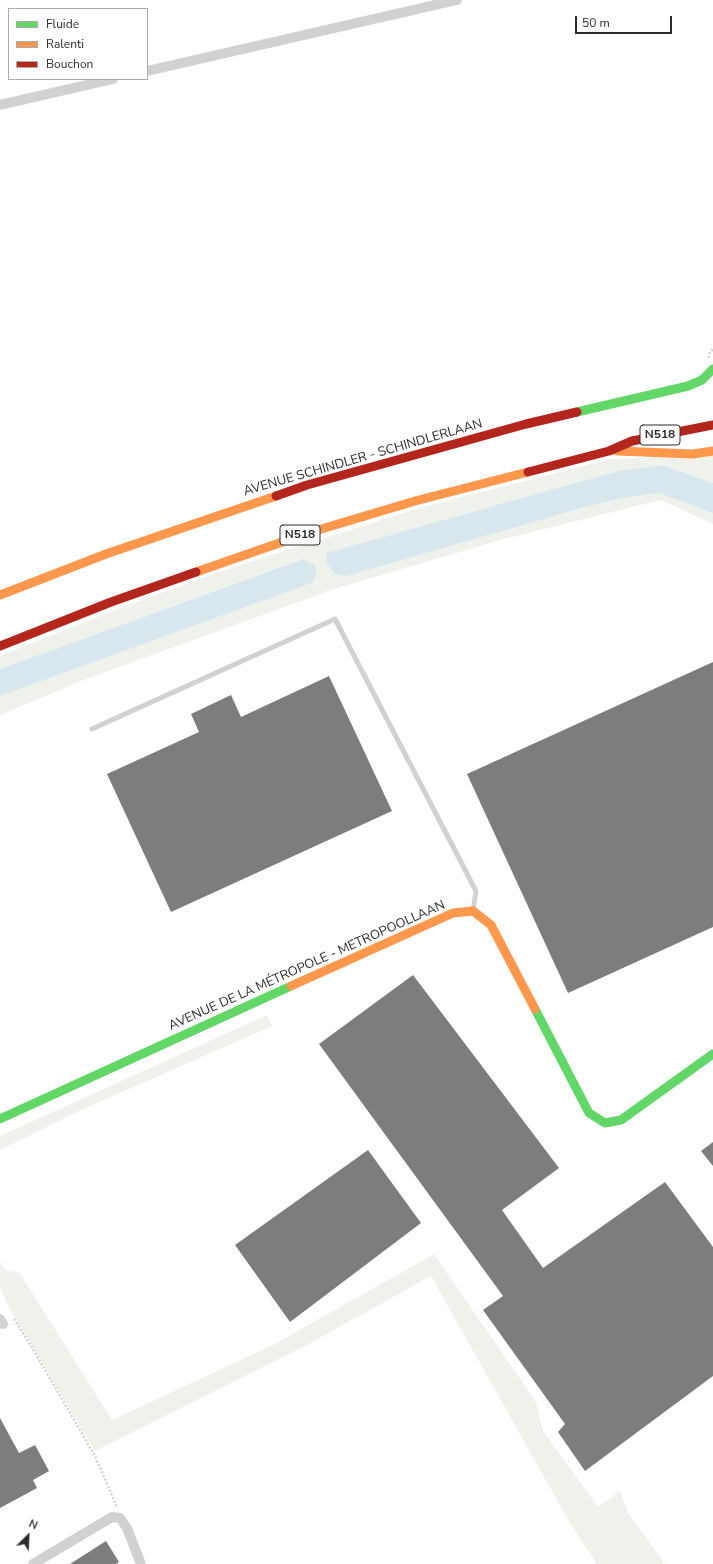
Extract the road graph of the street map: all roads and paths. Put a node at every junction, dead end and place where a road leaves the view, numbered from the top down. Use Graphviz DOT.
graph roads {
  1 [pos="457,0"];
  2 [pos="148,71"];
  3 [pos="109,80"];
  4 [pos="0,105"];
  5 [pos="713,369"];
  6 [pos="713,424"];
  7 [pos="609,451"];
  8 [pos="713,451"];
  9 [pos="0,595"];
  10 [pos="0,646"];
  11 [pos="92,729"];
  12 [pos="473,911"];
  13 [pos="713,1054"];
  14 [pos="0,1119"];
  15 [pos="11,1315"];
  16 [pos="120,1518"];
  17 [pos="34,1564"];
  18 [pos="141,1564"];
  1 -- 2 [label="street"];
  3 -- 4 [label="street"];
  5 -- 9 [label="main road, AVENUE SCHINDLER - SCHINDLERLAAN"];
  6 -- 7 [label="main road, N518"];
  7 -- 8 [label="main road, N518"];
  7 -- 10 [label="main road, N518"];
  11 -- 12 [label="lane"];
  12 -- 13 [label="main road"];
  12 -- 14 [label="main road, AVENUE DE LA MÉTROPOLE - METROPOOLLAAN"];
  15 -- 16 [label="path"];
  16 -- 17 [label="street"];
  16 -- 18 [label="street"];
}
